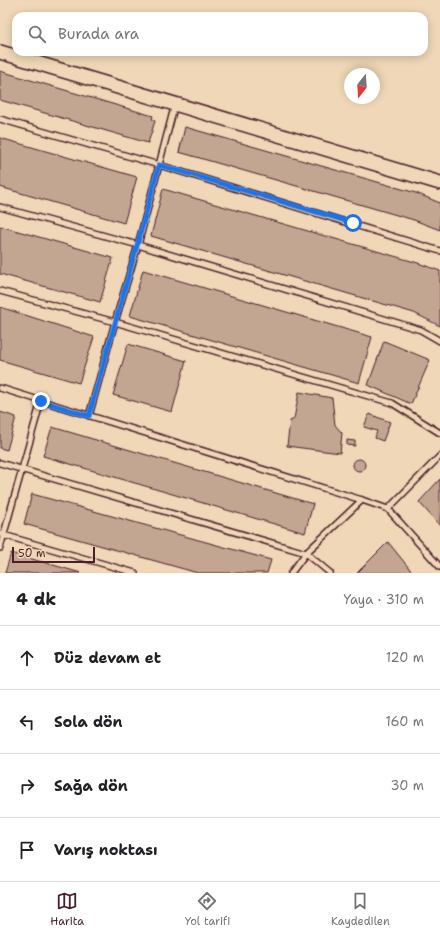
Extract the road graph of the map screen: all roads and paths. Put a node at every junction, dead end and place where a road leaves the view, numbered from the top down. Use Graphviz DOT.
graph roads {
  1 [pos="0,52"];
  2 [pos="12,56"];
  3 [pos="13,56"];
  4 [pos="175,104"];
  5 [pos="0,119"];
  6 [pos="159,165"];
  7 [pos="440,183"];
  8 [pos="0,207"];
  9 [pos="138,245"];
  10 [pos="440,251"];
  11 [pos="0,291"];
  12 [pos="115,322"];
  13 [pos="440,341"];
  14 [pos="0,388"];
  15 [pos="41,401"];
  16 [pos="89,416"];
  17 [pos="440,433"];
  18 [pos="440,456"];
  19 [pos="0,463"];
  20 [pos="23,470"];
  21 [pos="362,500"];
  22 [pos="388,509"];
  23 [pos="2,534"];
  24 [pos="0,548"];
  25 [pos="306,553"];
  26 [pos="440,567"];
  27 [pos="135,573"];
  28 [pos="291,573"];
  29 [pos="330,573"];
  1 -- 2 [label="street"];
  3 -- 4 [label="street"];
  4 -- 6 [label="lane"];
  4 -- 7 [label="street"];
  5 -- 6 [label="lane"];
  6 -- 9 [label="lane"];
  6 -- 10 [label="lane"];
  8 -- 9 [label="lane"];
  9 -- 12 [label="lane"];
  9 -- 13 [label="lane"];
  11 -- 12 [label="lane"];
  12 -- 16 [label="lane"];
  12 -- 17 [label="lane"];
  14 -- 15 [label="lane"];
  15 -- 16 [label="lane"];
  15 -- 20 [label="lane"];
  16 -- 21 [label="lane"];
  18 -- 22 [label="lane"];
  19 -- 20 [label="lane"];
  20 -- 23 [label="lane"];
  20 -- 25 [label="lane"];
  21 -- 22 [label="lane"];
  21 -- 25 [label="lane"];
  22 -- 26 [label="lane"];
  23 -- 24 [label="lane"];
  23 -- 27 [label="lane"];
  25 -- 28 [label="lane"];
  25 -- 29 [label="lane"];
}
